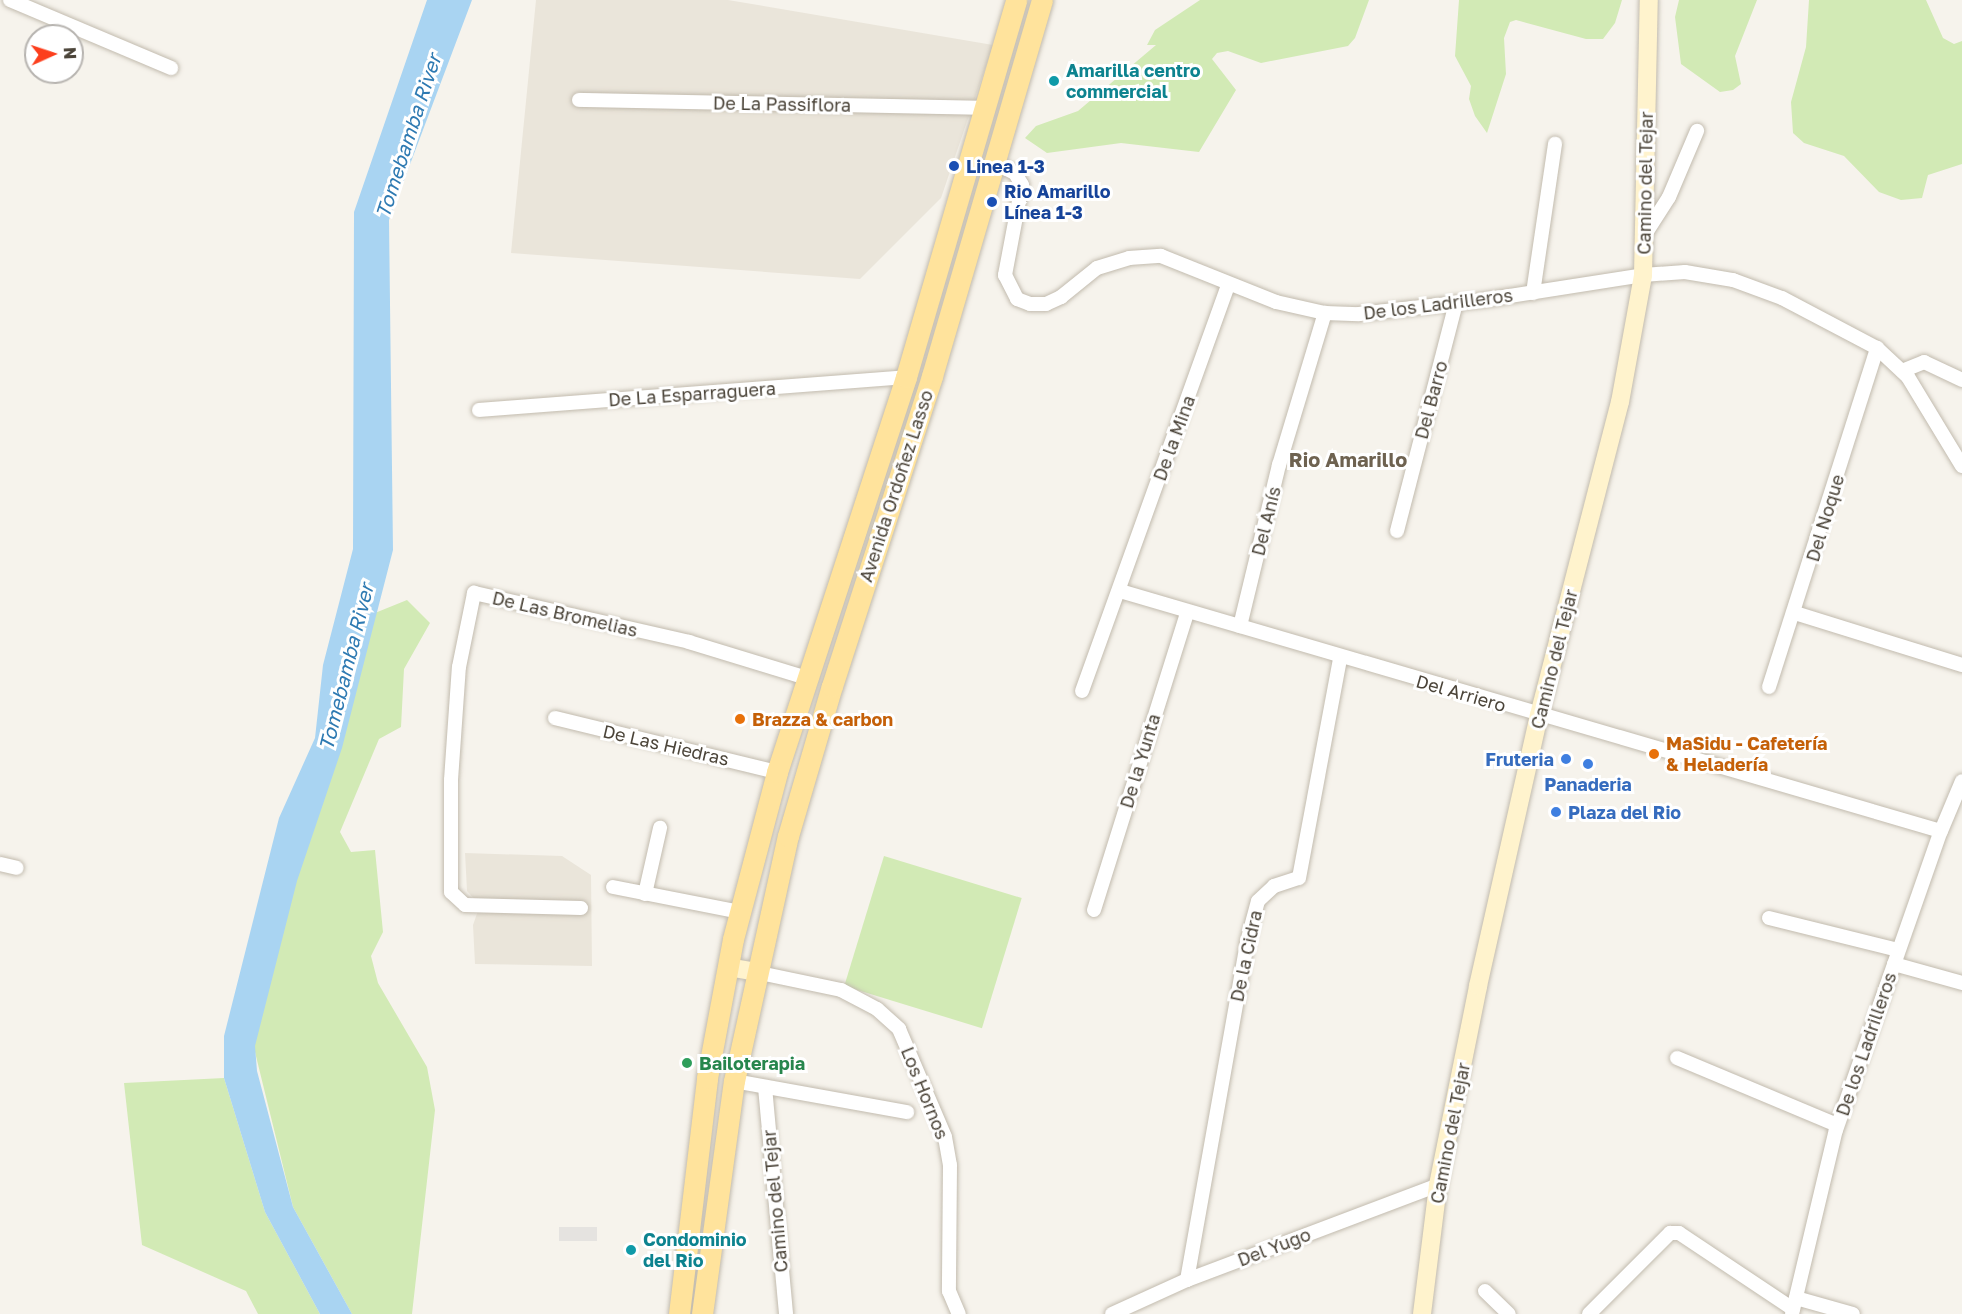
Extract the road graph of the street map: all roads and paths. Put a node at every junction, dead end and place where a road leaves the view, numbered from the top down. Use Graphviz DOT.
graph roads {
  1 [pos="10,0"];
  2 [pos="1016,0"];
  3 [pos="1042,0"];
  4 [pos="1649,0"];
  5 [pos="171,68"];
  6 [pos="579,100"];
  7 [pos="985,108"];
  8 [pos="1697,131"];
  9 [pos="1555,144"];
  10 [pos="993,162"];
  11 [pos="1644,236"];
  12 [pos="1643,275"];
  13 [pos="1228,285"];
  14 [pos="1533,293"];
  15 [pos="1456,303"];
  16 [pos="1325,313"];
  17 [pos="1877,348"];
  18 [pos="1902,371"];
  19 [pos="906,377"];
  20 [pos="1962,380"];
  21 [pos="479,410"];
  22 [pos="1962,464"];
  23 [pos="1397,531"];
  24 [pos="1120,591"];
  25 [pos="1186,613"];
  26 [pos="1795,613"];
  27 [pos="1240,626"];
  28 [pos="1340,658"];
  29 [pos="1962,665"];
  30 [pos="807,678"];
  31 [pos="1769,687"];
  32 [pos="1082,691"];
  33 [pos="1539,715"];
  34 [pos="555,718"];
  35 [pos="777,772"];
  36 [pos="1962,781"];
  37 [pos="660,828"];
  38 [pos="1941,831"];
  39 [pos="0,864"];
  40 [pos="17,868"];
  41 [pos="613,887"];
  42 [pos="645,894"];
  43 [pos="581,908"];
  44 [pos="1094,910"];
  45 [pos="741,912"];
  46 [pos="1769,918"];
  47 [pos="1896,957"];
  48 [pos="728,967"];
  49 [pos="755,972"];
  50 [pos="1962,983"];
  51 [pos="1677,1058"];
  52 [pos="734,1082"];
  53 [pos="765,1087"];
  54 [pos="907,1112"];
  55 [pos="1837,1125"];
  56 [pos="1438,1185"];
  57 [pos="1187,1280"];
  58 [pos="1485,1291"];
  59 [pos="1794,1307"];
  60 [pos="679,1314"];
  61 [pos="702,1314"];
  62 [pos="786,1314"];
  63 [pos="958,1314"];
  64 [pos="1113,1314"];
  65 [pos="1422,1314"];
  66 [pos="1509,1314"];
  67 [pos="1589,1314"];
  68 [pos="1852,1314"];
  1 -- 5 [label="street"];
  2 -- 7 [label="main road, Avenida Ordoñez Lasso"];
  3 -- 10 [label="main road, Avenida Ordoñez Lasso"];
  4 -- 11 [label="street, Camino del Tejar"];
  6 -- 7 [label="street, De La Passiflora"];
  7 -- 19 [label="main road, Avenida Ordoñez Lasso"];
  8 -- 11 [label="street"];
  9 -- 14 [label="street"];
  10 -- 13 [label="street, De los Ladrilleros"];
  10 -- 49 [label="main road, Avenida Ordoñez Lasso"];
  11 -- 12 [label="street, Camino del Tejar"];
  12 -- 14 [label="street, De los Ladrilleros"];
  12 -- 17 [label="street, De los Ladrilleros"];
  12 -- 33 [label="street, Camino del Tejar"];
  13 -- 16 [label="street, De los Ladrilleros"];
  13 -- 24 [label="street, De la Mina"];
  14 -- 15 [label="street, De los Ladrilleros"];
  15 -- 16 [label="street, De los Ladrilleros"];
  15 -- 23 [label="street, Del Barro"];
  16 -- 27 [label="street, Del Anís"];
  17 -- 18 [label="street, De los Ladrilleros"];
  17 -- 26 [label="street, Del Noque"];
  18 -- 20 [label="street"];
  18 -- 22 [label="street, De los Ladrilleros"];
  19 -- 21 [label="street, De La Esparraguera"];
  19 -- 30 [label="main road, Avenida Ordoñez Lasso"];
  24 -- 25 [label="street, Del Arriero"];
  24 -- 32 [label="street, De la Mina"];
  25 -- 27 [label="street, Del Arriero"];
  25 -- 44 [label="street, De la Yunta"];
  26 -- 29 [label="street"];
  26 -- 31 [label="street, Del Noque"];
  27 -- 28 [label="street, Del Arriero"];
  28 -- 33 [label="street, Del Arriero"];
  28 -- 57 [label="street, De la Cidra"];
  30 -- 35 [label="main road, Avenida Ordoñez Lasso"];
  30 -- 43 [label="street, De Las Bromelias"];
  33 -- 38 [label="street, Del Arriero"];
  33 -- 56 [label="street, Camino del Tejar"];
  34 -- 35 [label="street, De Las Hiedras"];
  35 -- 45 [label="main road, Avenida Ordoñez Lasso"];
  36 -- 38 [label="street, De los Ladrilleros"];
  37 -- 42 [label="street"];
  38 -- 47 [label="street, De los Ladrilleros"];
  39 -- 40 [label="street"];
  41 -- 42 [label="street"];
  42 -- 45 [label="street"];
  45 -- 48 [label="main road, Avenida Ordoñez Lasso"];
  46 -- 47 [label="street"];
  47 -- 50 [label="street"];
  47 -- 55 [label="street, De los Ladrilleros"];
  48 -- 49 [label="street"];
  48 -- 60 [label="main road, Avenida Ordoñez Lasso"];
  49 -- 52 [label="main road, Avenida Ordoñez Lasso"];
  49 -- 63 [label="street, Los Hornos"];
  51 -- 55 [label="street"];
  52 -- 53 [label="street"];
  52 -- 61 [label="main road, Avenida Ordoñez Lasso"];
  53 -- 54 [label="street"];
  53 -- 62 [label="street, Camino del Tejar"];
  55 -- 59 [label="street, De los Ladrilleros"];
  56 -- 57 [label="street, Del Yugo"];
  56 -- 65 [label="street, Camino del Tejar"];
  57 -- 64 [label="street, Del Yugo"];
  58 -- 66 [label="street"];
  59 -- 67 [label="street"];
  59 -- 68 [label="street"];
}
